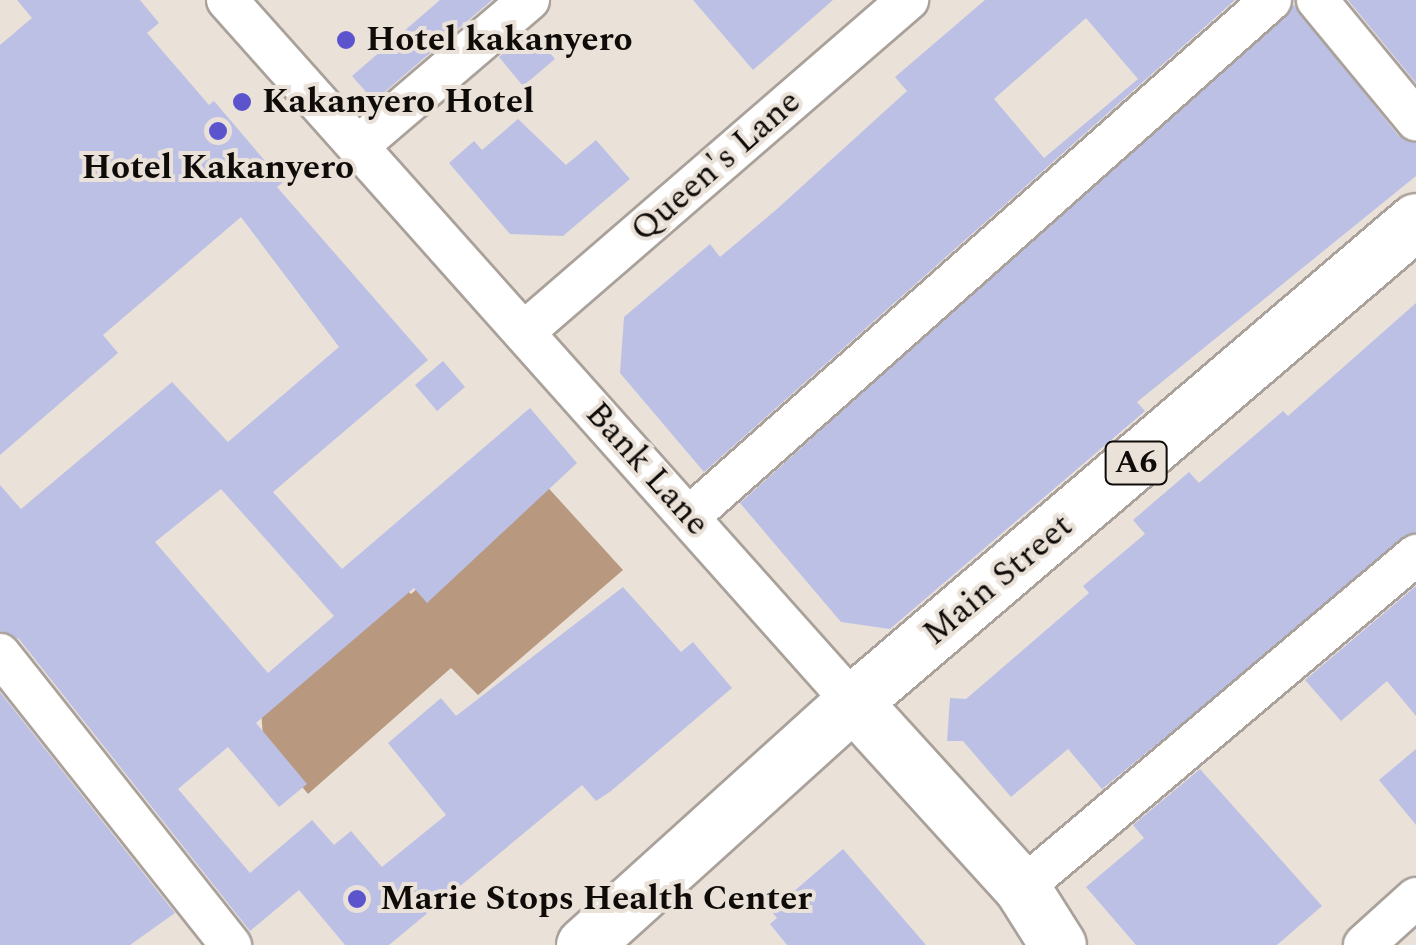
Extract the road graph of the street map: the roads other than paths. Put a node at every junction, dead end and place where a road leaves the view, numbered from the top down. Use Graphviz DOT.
graph roads {
  1 [pos="227,0"];
  2 [pos="528,0"];
  3 [pos="908,0"];
  4 [pos="1271,0"];
  5 [pos="1317,0"];
  6 [pos="1416,120"];
  7 [pos="358,146"];
  8 [pos="1416,221"];
  9 [pos="524,332"];
  10 [pos="690,516"];
  11 [pos="1416,555"];
  12 [pos="0,654"];
  13 [pos="853,702"];
  14 [pos="1022,888"];
  15 [pos="1416,898"];
  16 [pos="231,945"];
  17 [pos="584,945"];
  18 [pos="1058,945"];
  19 [pos="1364,945"];
  1 -- 7 [label="street, Bank Lane"];
  2 -- 7 [label="street"];
  3 -- 9 [label="street, Queen's Lane"];
  4 -- 10 [label="street"];
  5 -- 6 [label="street"];
  7 -- 9 [label="street, Bank Lane"];
  8 -- 13 [label="main road, Main Street / A6"];
  9 -- 10 [label="street, Bank Lane"];
  10 -- 13 [label="street, Bank Lane"];
  11 -- 14 [label="street"];
  12 -- 16 [label="street"];
  13 -- 14 [label="main road, Bank Lane"];
  13 -- 17 [label="main road, Main Street / A6"];
  14 -- 18 [label="main road, Bank Lane"];
  15 -- 19 [label="street"];
}
